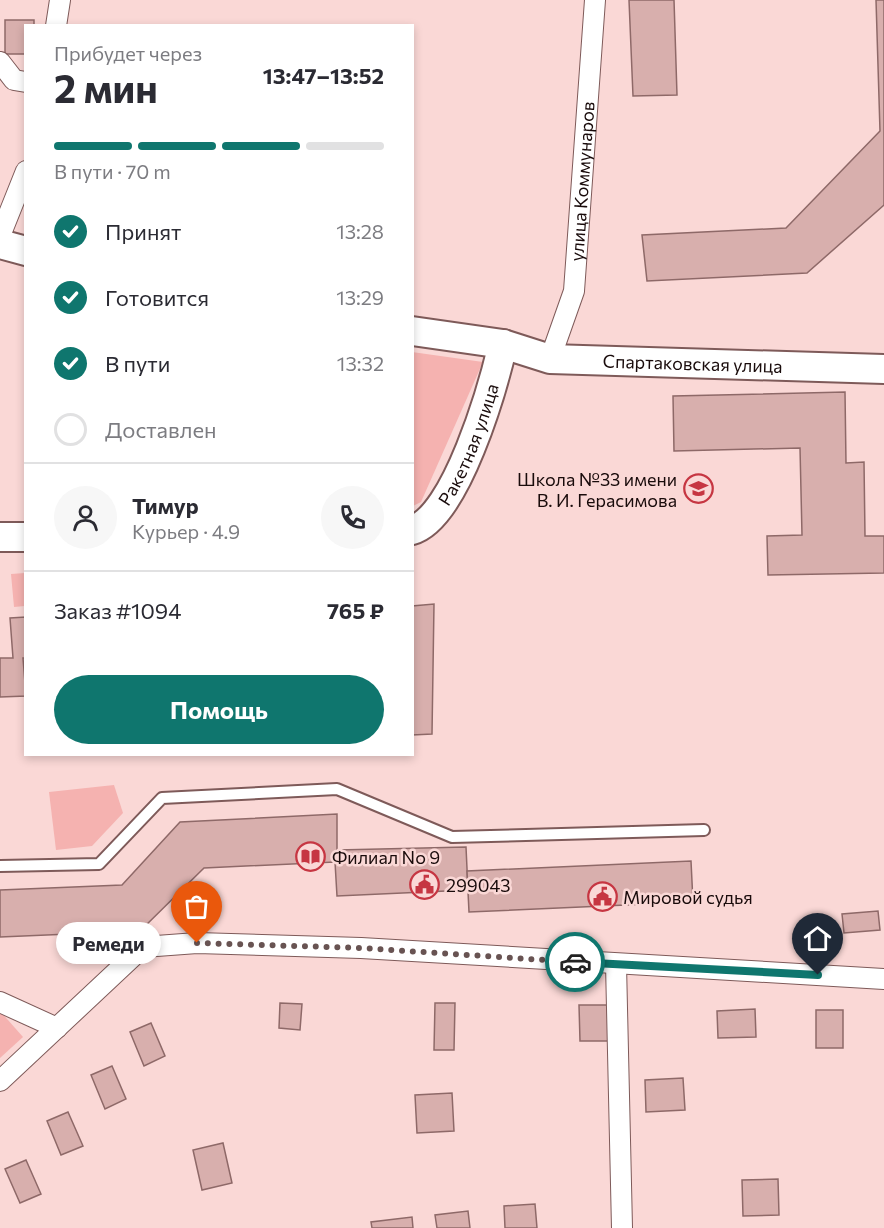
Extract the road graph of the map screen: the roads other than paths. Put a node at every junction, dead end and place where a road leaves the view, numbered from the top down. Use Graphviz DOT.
graph roads {
  1 [pos="60,0"];
  2 [pos="595,0"];
  3 [pos="56,24"];
  4 [pos="0,62"];
  5 [pos="24,82"];
  6 [pos="24,176"];
  7 [pos="0,236"];
  8 [pos="0,244"];
  9 [pos="24,250"];
  10 [pos="414,331"];
  11 [pos="503,345"];
  12 [pos="550,359"];
  13 [pos="884,369"];
  14 [pos="414,529"];
  15 [pos="0,537"];
  16 [pos="24,537"];
  17 [pos="704,830"];
  18 [pos="0,866"];
  19 [pos="616,964"];
  20 [pos="884,979"];
  21 [pos="0,1002"];
  22 [pos="57,1028"];
  23 [pos="0,1081"];
  24 [pos="622,1228"];
  1 -- 3 [label="street"];
  2 -- 12 [label="street, улица Коммунаров"];
  4 -- 5 [label="street"];
  6 -- 7 [label="street"];
  8 -- 9 [label="main road"];
  10 -- 11 [label="main road, Спартаковская улица"];
  11 -- 12 [label="main road, Спартаковская улица"];
  11 -- 14 [label="main road, Ракетная улица"];
  12 -- 13 [label="main road, Спартаковская улица"];
  15 -- 16 [label="main road"];
  17 -- 18 [label="lane"];
  19 -- 20 [label="street"];
  19 -- 22 [label="street"];
  19 -- 24 [label="street"];
  21 -- 22 [label="street"];
  22 -- 23 [label="street"];
}
